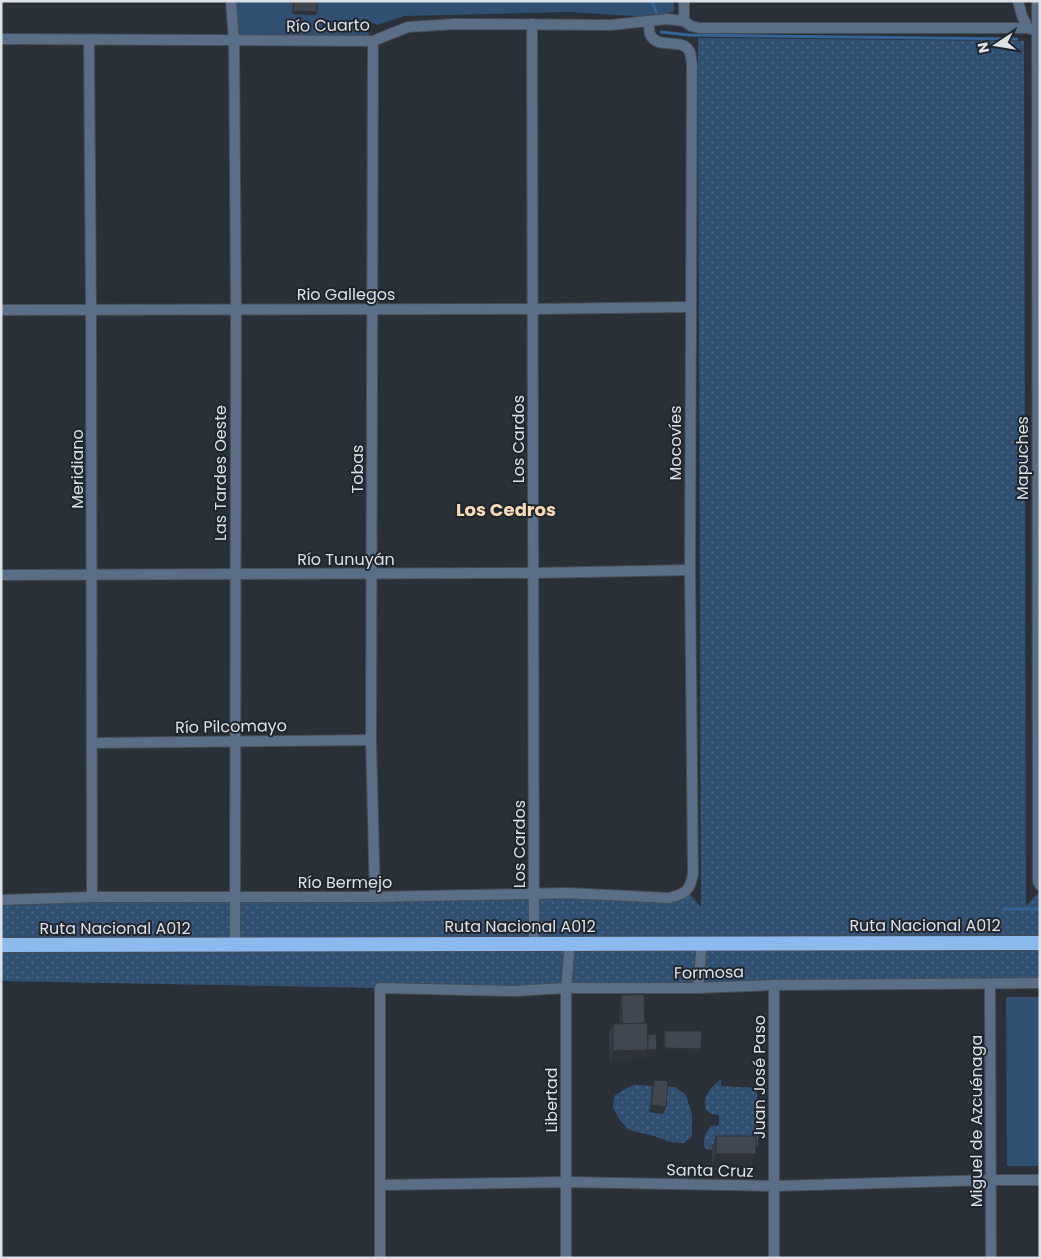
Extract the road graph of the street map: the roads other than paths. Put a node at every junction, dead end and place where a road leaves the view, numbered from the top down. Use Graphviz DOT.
graph roads {
  1 [pos="231,1"];
  2 [pos="684,1"];
  3 [pos="1018,1"];
  4 [pos="1037,1"];
  5 [pos="684,21"];
  6 [pos="649,22"];
  7 [pos="532,24"];
  8 [pos="1035,30"];
  9 [pos="1,40"];
  10 [pos="89,41"];
  11 [pos="234,41"];
  12 [pos="373,41"];
  13 [pos="1038,304"];
  14 [pos="691,307"];
  15 [pos="373,309"];
  16 [pos="533,309"];
  17 [pos="1,310"];
  18 [pos="91,310"];
  19 [pos="236,310"];
  20 [pos="690,570"];
  21 [pos="533,573"];
  22 [pos="235,574"];
  23 [pos="371,574"];
  24 [pos="1,575"];
  25 [pos="92,575"];
  26 [pos="1038,576"];
  27 [pos="370,740"];
  28 [pos="235,741"];
  29 [pos="92,743"];
  30 [pos="1040,885"];
  31 [pos="687,890"];
  32 [pos="534,894"];
  33 [pos="92,897"];
  34 [pos="235,897"];
  35 [pos="375,897"];
  36 [pos="1,900"];
  37 [pos="534,943"];
  38 [pos="570,943"];
  39 [pos="702,943"];
  40 [pos="1040,943"];
  41 [pos="1,945"];
  42 [pos="235,945"];
  43 [pos="1040,983"];
  44 [pos="990,984"];
  45 [pos="774,986"];
  46 [pos="566,988"];
  47 [pos="698,988"];
  48 [pos="991,1180"];
  49 [pos="1040,1180"];
  50 [pos="566,1182"];
  51 [pos="380,1185"];
  52 [pos="774,1186"];
  53 [pos="380,1258"];
  54 [pos="566,1258"];
  55 [pos="774,1258"];
  56 [pos="991,1258"];
  1 -- 11 [label="street, Las Tardes Oeste"];
  2 -- 5 [label="street"];
  3 -- 8 [label="street"];
  4 -- 8 [label="street, Mapuches"];
  5 -- 6 [label="street, Río Cuarto"];
  5 -- 8 [label="street, Río Cuarto"];
  6 -- 7 [label="street, Río Cuarto"];
  6 -- 14 [label="street, Mocovíes"];
  7 -- 12 [label="street, Río Cuarto"];
  7 -- 16 [label="street, Los Cardos"];
  8 -- 13 [label="street, Mapuches"];
  9 -- 10 [label="street, Río Cuarto"];
  10 -- 11 [label="street, Río Cuarto"];
  10 -- 18 [label="street, Meridiano"];
  11 -- 12 [label="street, Río Cuarto"];
  11 -- 19 [label="street, Las Tardes Oeste"];
  12 -- 15 [label="street, Tobas"];
  13 -- 26 [label="street, Mapuches"];
  14 -- 16 [label="street, Rio Gallegos"];
  14 -- 20 [label="street, Mocovíes"];
  15 -- 16 [label="street, Rio Gallegos"];
  15 -- 19 [label="street, Rio Gallegos"];
  15 -- 23 [label="street, Tobas"];
  16 -- 21 [label="street, Los Cardos"];
  17 -- 18 [label="street, Rio Gallegos"];
  18 -- 19 [label="street, Rio Gallegos"];
  18 -- 25 [label="street, Meridiano"];
  19 -- 22 [label="street, Las Tardes Oeste"];
  20 -- 21 [label="street, Río Tunuyán"];
  20 -- 31 [label="street, Mocovíes"];
  21 -- 23 [label="street, Río Tunuyán"];
  21 -- 32 [label="street, Los Cardos"];
  22 -- 23 [label="street, Río Tunuyán"];
  22 -- 25 [label="street, Río Tunuyán"];
  22 -- 28 [label="street, Las Tardes Oeste"];
  23 -- 27 [label="street, Tobas"];
  24 -- 25 [label="street, Río Tunuyán"];
  25 -- 29 [label="street, Meridiano"];
  26 -- 30 [label="street, Mapuches"];
  27 -- 28 [label="street, Río Pilcomayo"];
  27 -- 35 [label="street, Tobas"];
  28 -- 29 [label="street, Río Pilcomayo"];
  28 -- 34 [label="street, Las Tardes Oeste"];
  29 -- 33 [label="street, Meridiano"];
  31 -- 32 [label="street, Río Bermejo"];
  32 -- 35 [label="street, Río Bermejo"];
  32 -- 37 [label="street, Los Cardos"];
  33 -- 34 [label="street, Río Bermejo"];
  33 -- 36 [label="street, Río Bermejo"];
  34 -- 35 [label="street, Río Bermejo"];
  34 -- 42 [label="street, Las Tardes Oeste"];
  37 -- 38 [label="highway, Ruta Nacional A012"];
  37 -- 42 [label="highway, Ruta Nacional A012"];
  38 -- 39 [label="highway, Ruta Nacional A012"];
  38 -- 46 [label="street, Libertad"];
  39 -- 40 [label="highway, Ruta Nacional A012"];
  39 -- 47 [label="street"];
  41 -- 42 [label="highway, Ruta Nacional A012"];
  43 -- 44 [label="street, Formosa"];
  44 -- 45 [label="street, Formosa"];
  44 -- 48 [label="street, Miguel de Azcuénaga"];
  45 -- 47 [label="street, Formosa"];
  45 -- 52 [label="street, Juan José Paso"];
  46 -- 47 [label="street, Formosa"];
  46 -- 50 [label="street, Libertad"];
  46 -- 51 [label="street, Formosa"];
  48 -- 49 [label="street, Santa Cruz"];
  48 -- 52 [label="street, Santa Cruz"];
  48 -- 56 [label="street, Miguel de Azcuénaga"];
  50 -- 51 [label="street, Santa Cruz"];
  50 -- 52 [label="street, Santa Cruz"];
  50 -- 54 [label="street, Libertad"];
  51 -- 53 [label="street"];
  52 -- 55 [label="street, Juan José Paso"];
}
